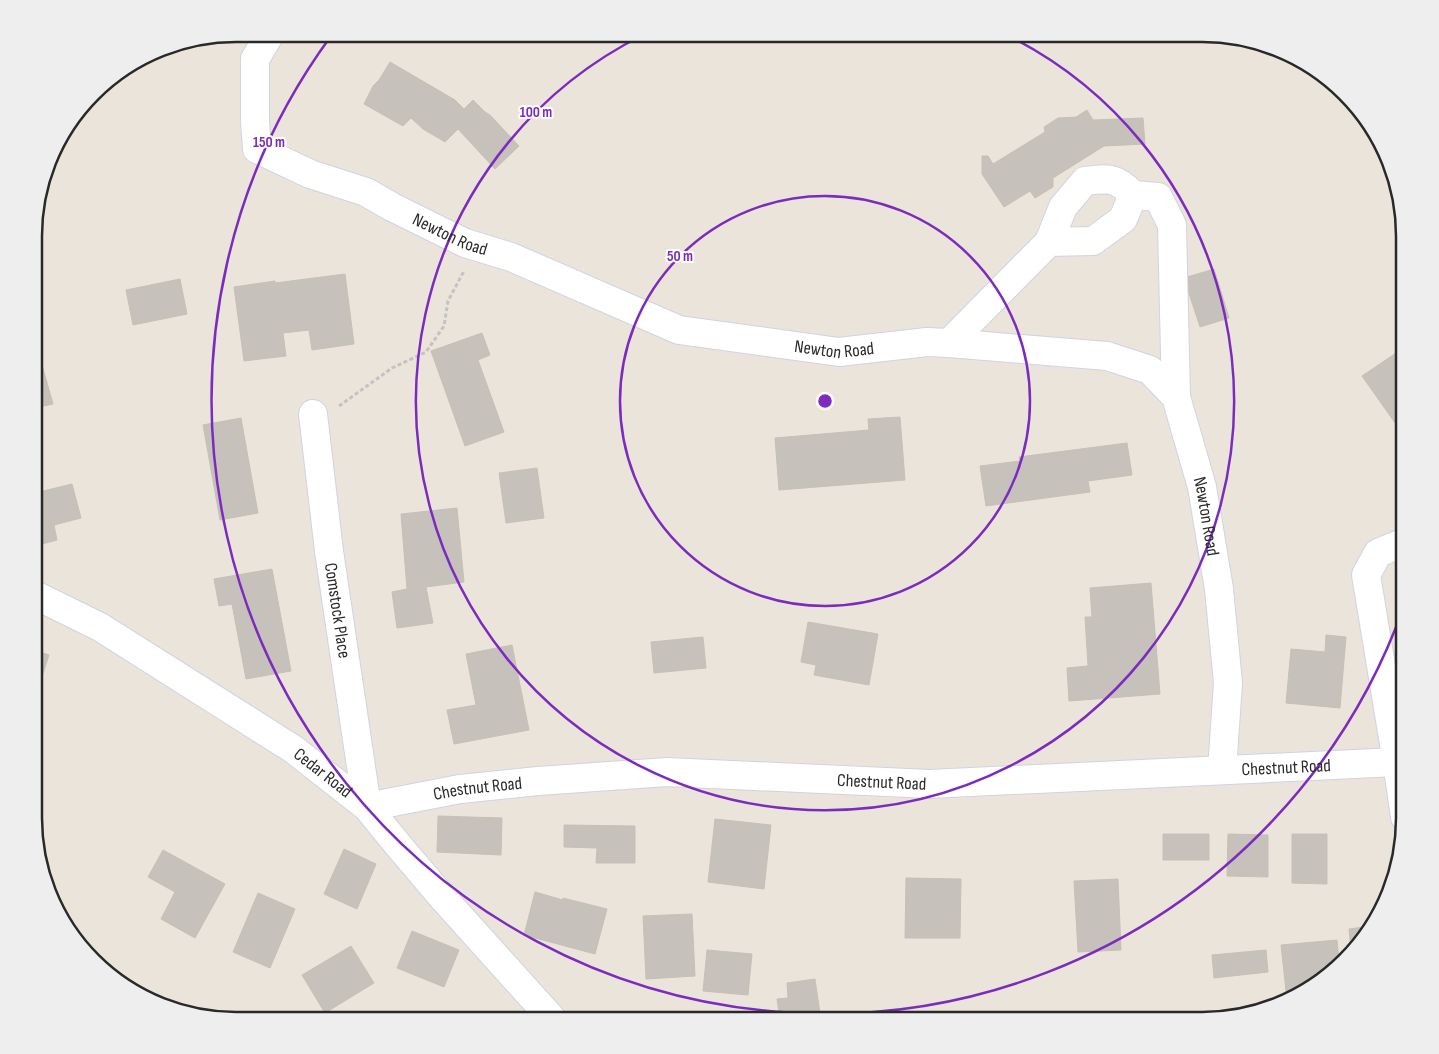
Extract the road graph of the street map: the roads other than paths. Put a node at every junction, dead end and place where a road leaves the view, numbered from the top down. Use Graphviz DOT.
graph roads {
  1 [pos="265,42"];
  2 [pos="1133,195"];
  3 [pos="1049,242"];
  4 [pos="949,343"];
  5 [pos="1176,397"];
  6 [pos="313,418"];
  7 [pos="1396,546"];
  8 [pos="42,598"];
  9 [pos="1396,756"];
  10 [pos="1396,762"];
  11 [pos="1222,770"];
  12 [pos="367,806"];
  13 [pos="546,1012"];
  1 -- 4 [label="street, Newton Road"];
  2 -- 3 [label="street"];
  2 -- 3 [label="street"];
  2 -- 5 [label="street"];
  3 -- 4 [label="street"];
  4 -- 5 [label="street, Newton Road"];
  5 -- 11 [label="street, Newton Road"];
  6 -- 12 [label="street, Comstock Place"];
  7 -- 9 [label="street"];
  8 -- 12 [label="street, Cedar Road"];
  10 -- 11 [label="street, Chestnut Road"];
  11 -- 12 [label="street, Chestnut Road"];
  12 -- 13 [label="street, Cedar Road"];
}
